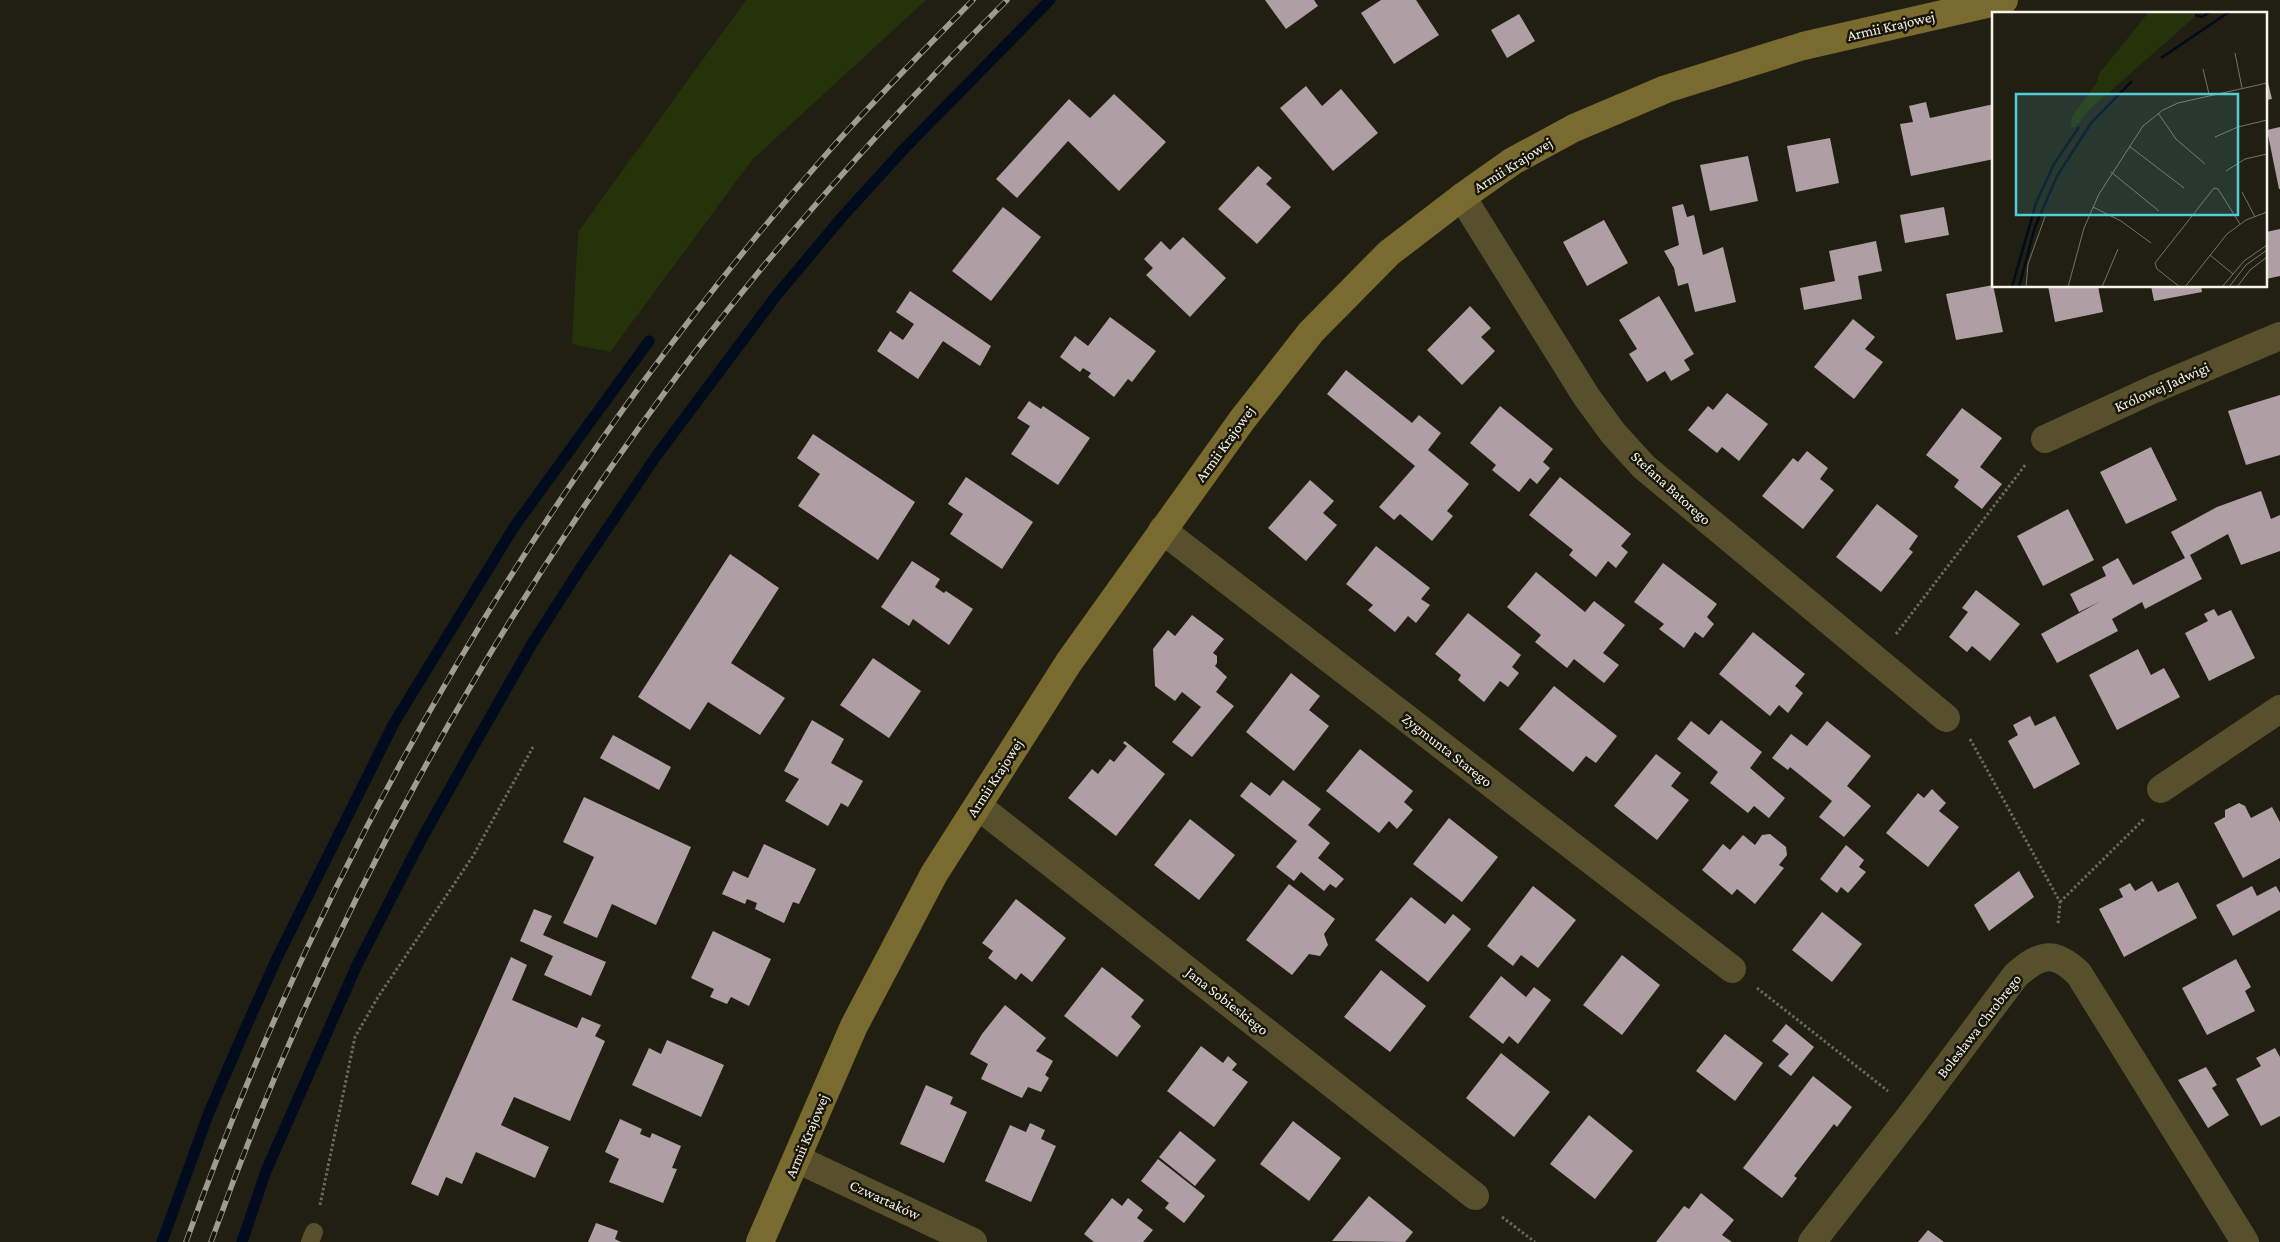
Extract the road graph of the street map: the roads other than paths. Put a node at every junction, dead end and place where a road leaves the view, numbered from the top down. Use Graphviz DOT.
graph roads {
  1 [pos="1991,1"];
  2 [pos="1462,197"];
  3 [pos="2280,336"];
  4 [pos="2045,439"];
  5 [pos="1162,530"];
  6 [pos="2280,709"];
  7 [pos="1946,718"];
  8 [pos="2160,789"];
  9 [pos="978,806"];
  10 [pos="1732,969"];
  11 [pos="797,1159"];
  12 [pos="1476,1196"];
  13 [pos="760,1242"];
  14 [pos="973,1242"];
  15 [pos="1812,1242"];
  16 [pos="2245,1242"];
  1 -- 2 [label="street, Armii Krajowej"];
  2 -- 5 [label="street, Armii Krajowej"];
  2 -- 7 [label="street, Stefana Batorego"];
  3 -- 4 [label="street, Królowej Jadwigi"];
  5 -- 9 [label="street, Armii Krajowej"];
  5 -- 10 [label="street, Zygmunta Starego"];
  6 -- 8 [label="street"];
  9 -- 11 [label="street, Armii Krajowej"];
  9 -- 12 [label="street, Jana Sobieskiego"];
  11 -- 13 [label="street, Armii Krajowej"];
  11 -- 14 [label="street, Czwartaków"];
  15 -- 16 [label="street, Bolesława Chrobrego"];
}
